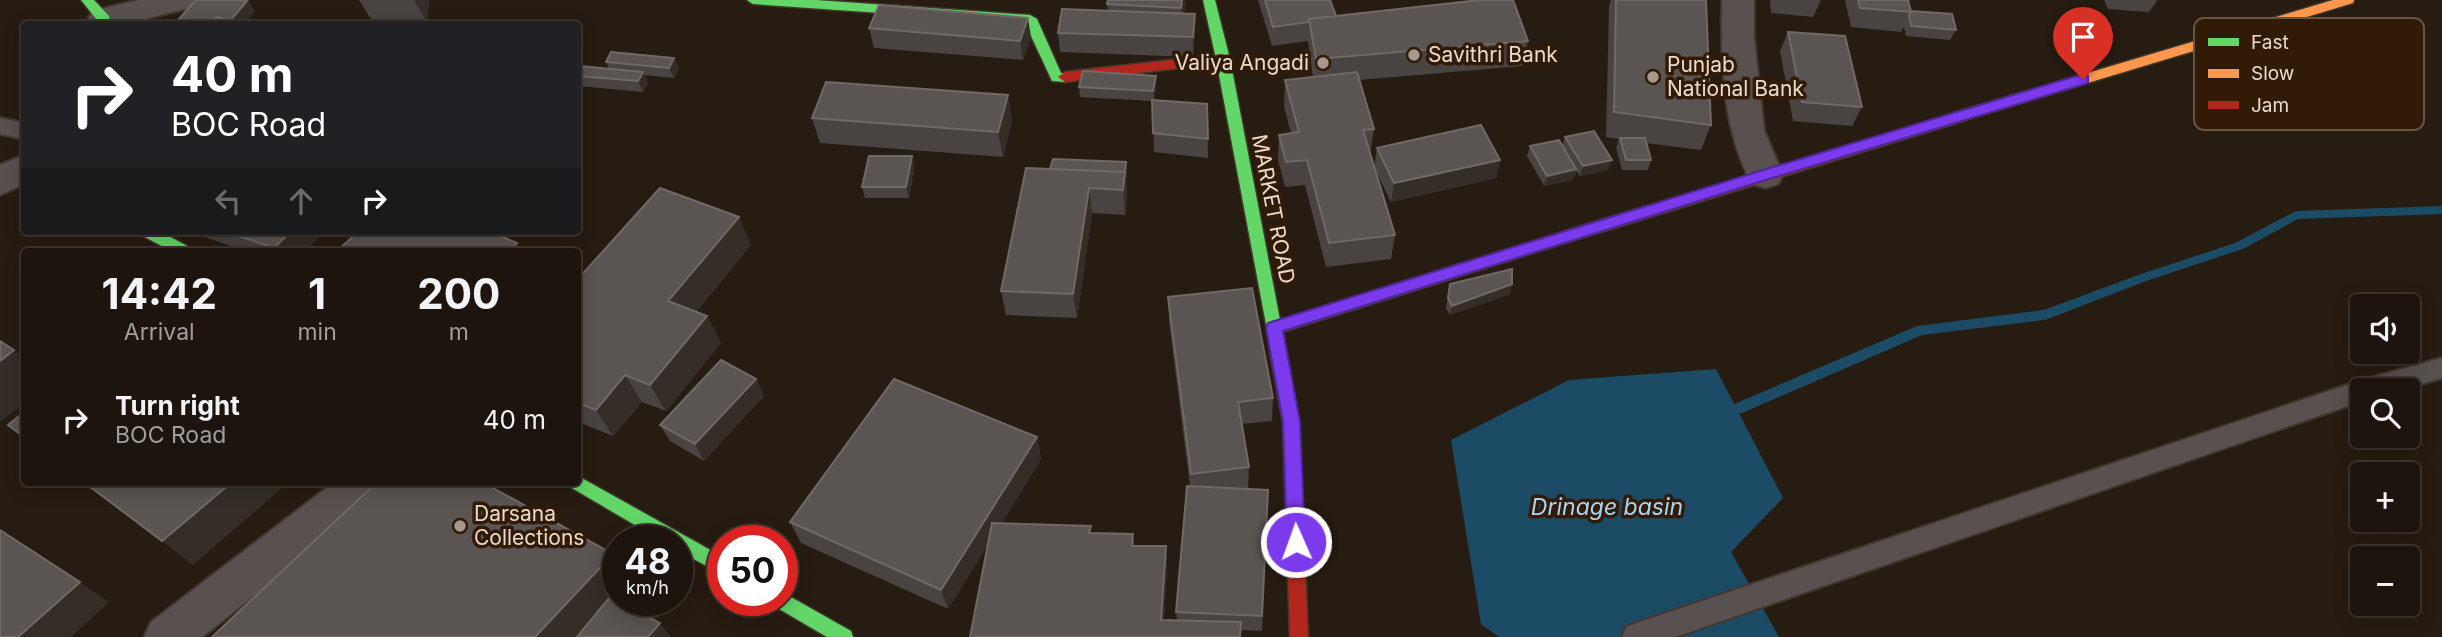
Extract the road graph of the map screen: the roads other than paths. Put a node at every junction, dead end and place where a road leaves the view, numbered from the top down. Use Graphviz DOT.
graph roads {
  1 [pos="182,0"];
  2 [pos="753,0"];
  3 [pos="1209,0"];
  4 [pos="1738,0"];
  5 [pos="2348,0"];
  6 [pos="98,15"];
  7 [pos="2288,18"];
  8 [pos="2194,46"];
  9 [pos="1223,59"];
  10 [pos="0,126"];
  11 [pos="21,130"];
  12 [pos="21,170"];
  13 [pos="1765,175"];
  14 [pos="0,182"];
  15 [pos="154,235"];
  16 [pos="178,248"];
  17 [pos="1274,328"];
  18 [pos="2442,368"];
  19 [pos="2409,378"];
  20 [pos="2350,396"];
  21 [pos="581,485"];
  22 [pos="361,486"];
  23 [pos="707,558"];
  24 [pos="798,610"];
  25 [pos="167,637"];
  26 [pos="844,637"];
  27 [pos="1299,637"];
  28 [pos="1636,637"];
  1 -- 6 [label="street"];
  2 -- 9 [label="main road"];
  3 -- 9 [label="main road, MARKET ROAD"];
  4 -- 13 [label="street"];
  5 -- 7 [label="main road"];
  8 -- 13 [label="main road"];
  9 -- 17 [label="main road, MARKET ROAD"];
  10 -- 11 [label="lane"];
  12 -- 14 [label="street"];
  13 -- 17 [label="main road"];
  15 -- 16 [label="main road"];
  17 -- 27 [label="main road, MARKET ROAD"];
  18 -- 19 [label="lane"];
  20 -- 28 [label="lane"];
  21 -- 23 [label="main road"];
  22 -- 25 [label="street"];
  24 -- 26 [label="main road"];
}
